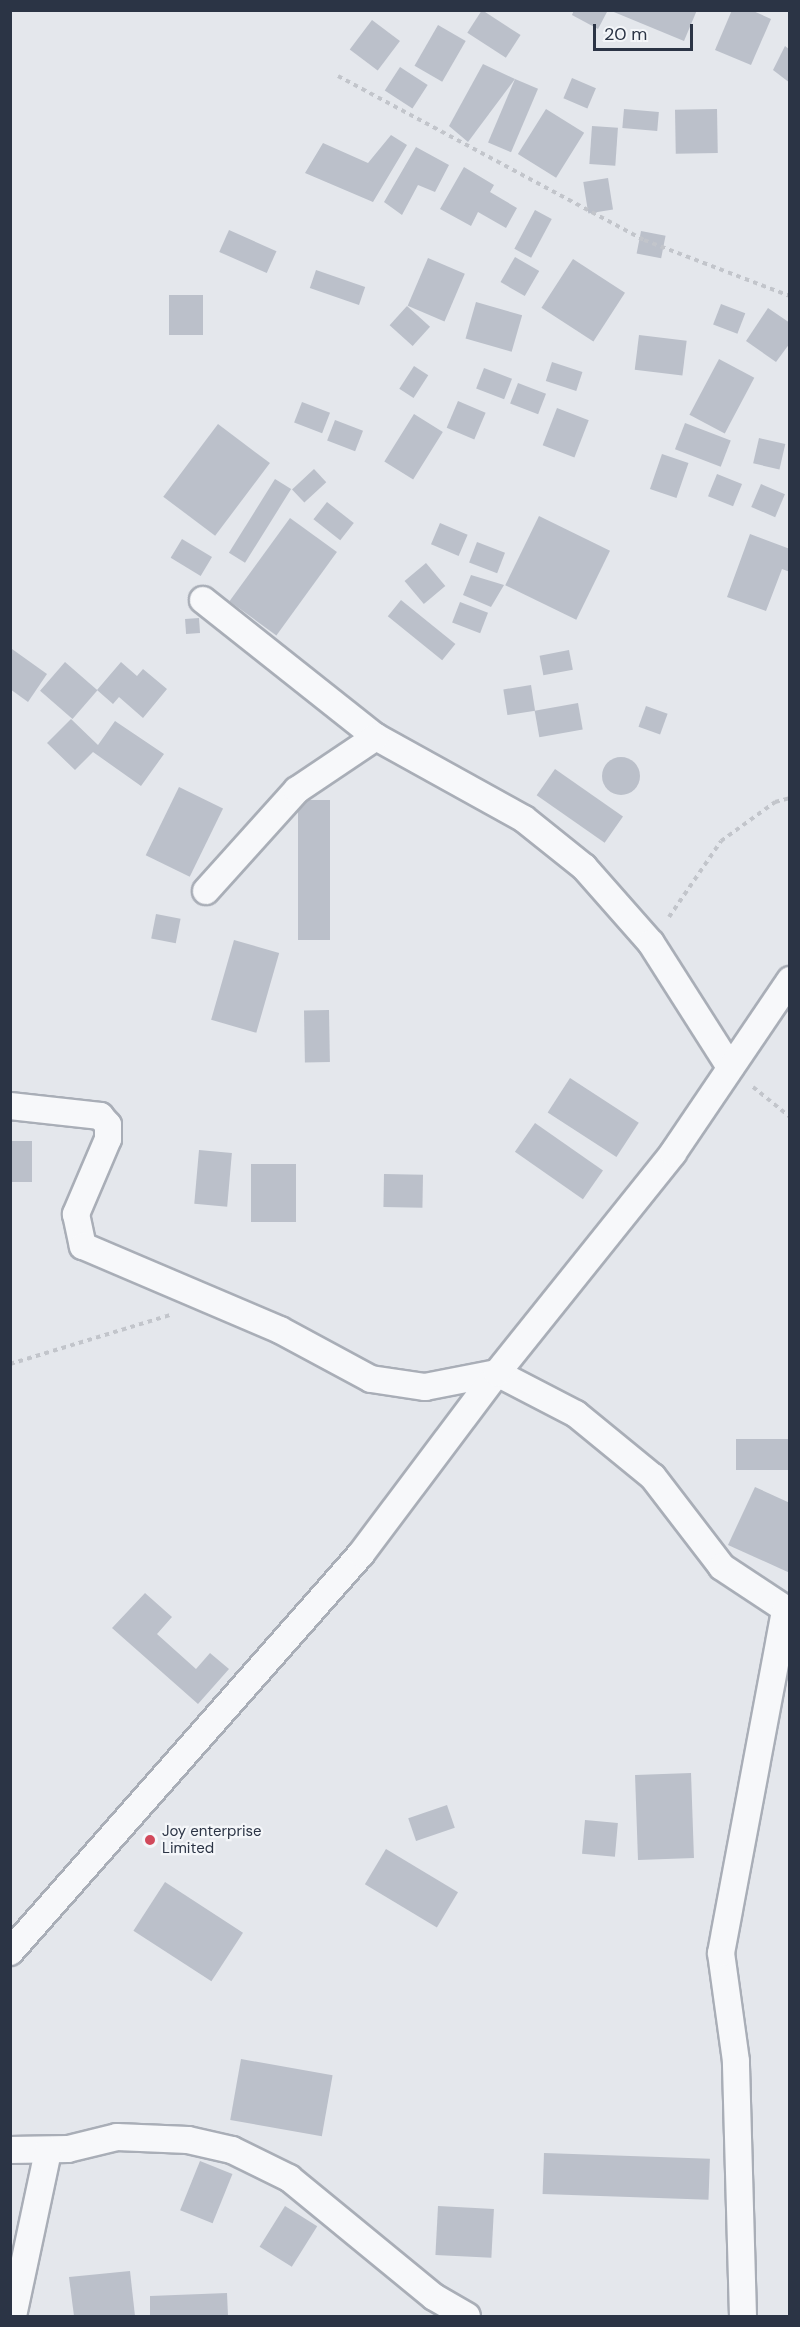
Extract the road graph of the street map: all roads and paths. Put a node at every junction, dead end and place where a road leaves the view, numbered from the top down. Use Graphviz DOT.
graph roads {
  1 [pos="338,76"];
  2 [pos="789,296"];
  3 [pos="203,600"];
  4 [pos="376,736"];
  5 [pos="789,798"];
  6 [pos="206,891"];
  7 [pos="651,943"];
  8 [pos="789,980"];
  9 [pos="730,1067"];
  10 [pos="10,1106"];
  11 [pos="789,1117"];
  12 [pos="173,1315"];
  13 [pos="10,1365"];
  14 [pos="497,1373"];
  15 [pos="787,1611"];
  16 [pos="10,1952"];
  17 [pos="10,2150"];
  18 [pos="48,2151"];
  19 [pos="13,2316"];
  20 [pos="467,2316"];
  21 [pos="743,2316"];
  1 -- 2 [label="path"];
  3 -- 4 [label="street"];
  4 -- 6 [label="street"];
  4 -- 7 [label="street"];
  5 -- 7 [label="path"];
  7 -- 9 [label="street"];
  8 -- 9 [label="street"];
  9 -- 11 [label="path"];
  9 -- 14 [label="street"];
  10 -- 14 [label="street"];
  12 -- 13 [label="path"];
  14 -- 15 [label="street"];
  14 -- 16 [label="street"];
  15 -- 21 [label="street"];
  17 -- 18 [label="street"];
  18 -- 19 [label="street"];
  18 -- 20 [label="street"];
}
